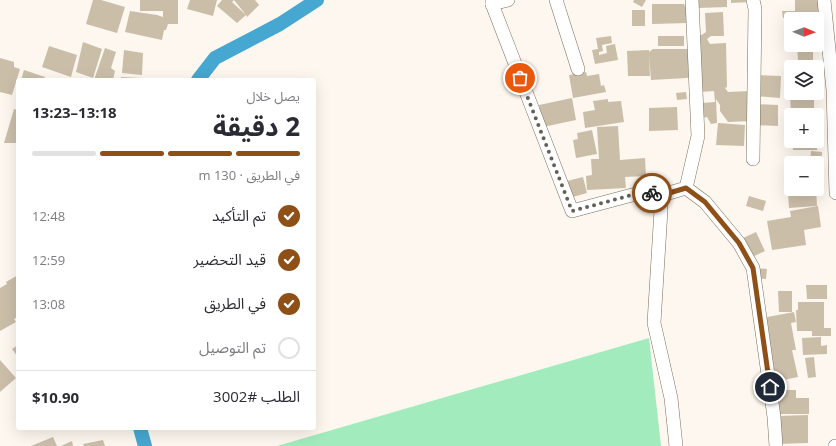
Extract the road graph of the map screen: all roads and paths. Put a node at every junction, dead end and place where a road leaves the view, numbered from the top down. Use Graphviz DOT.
graph roads {
  1 [pos="508,0"];
  2 [pos="556,0"];
  3 [pos="692,0"];
  4 [pos="753,0"];
  5 [pos="824,0"];
  6 [pos="492,2"];
  7 [pos="578,68"];
  8 [pos="753,159"];
  9 [pos="686,188"];
  10 [pos="836,194"];
  11 [pos="659,196"];
  12 [pos="676,446"];
  13 [pos="776,446"];
  1 -- 6 [label="street"];
  2 -- 7 [label="street"];
  3 -- 9 [label="street"];
  4 -- 8 [label="street"];
  5 -- 10 [label="street"];
  6 -- 11 [label="street"];
  9 -- 11 [label="street"];
  9 -- 13 [label="street"];
  11 -- 12 [label="street"];
}
